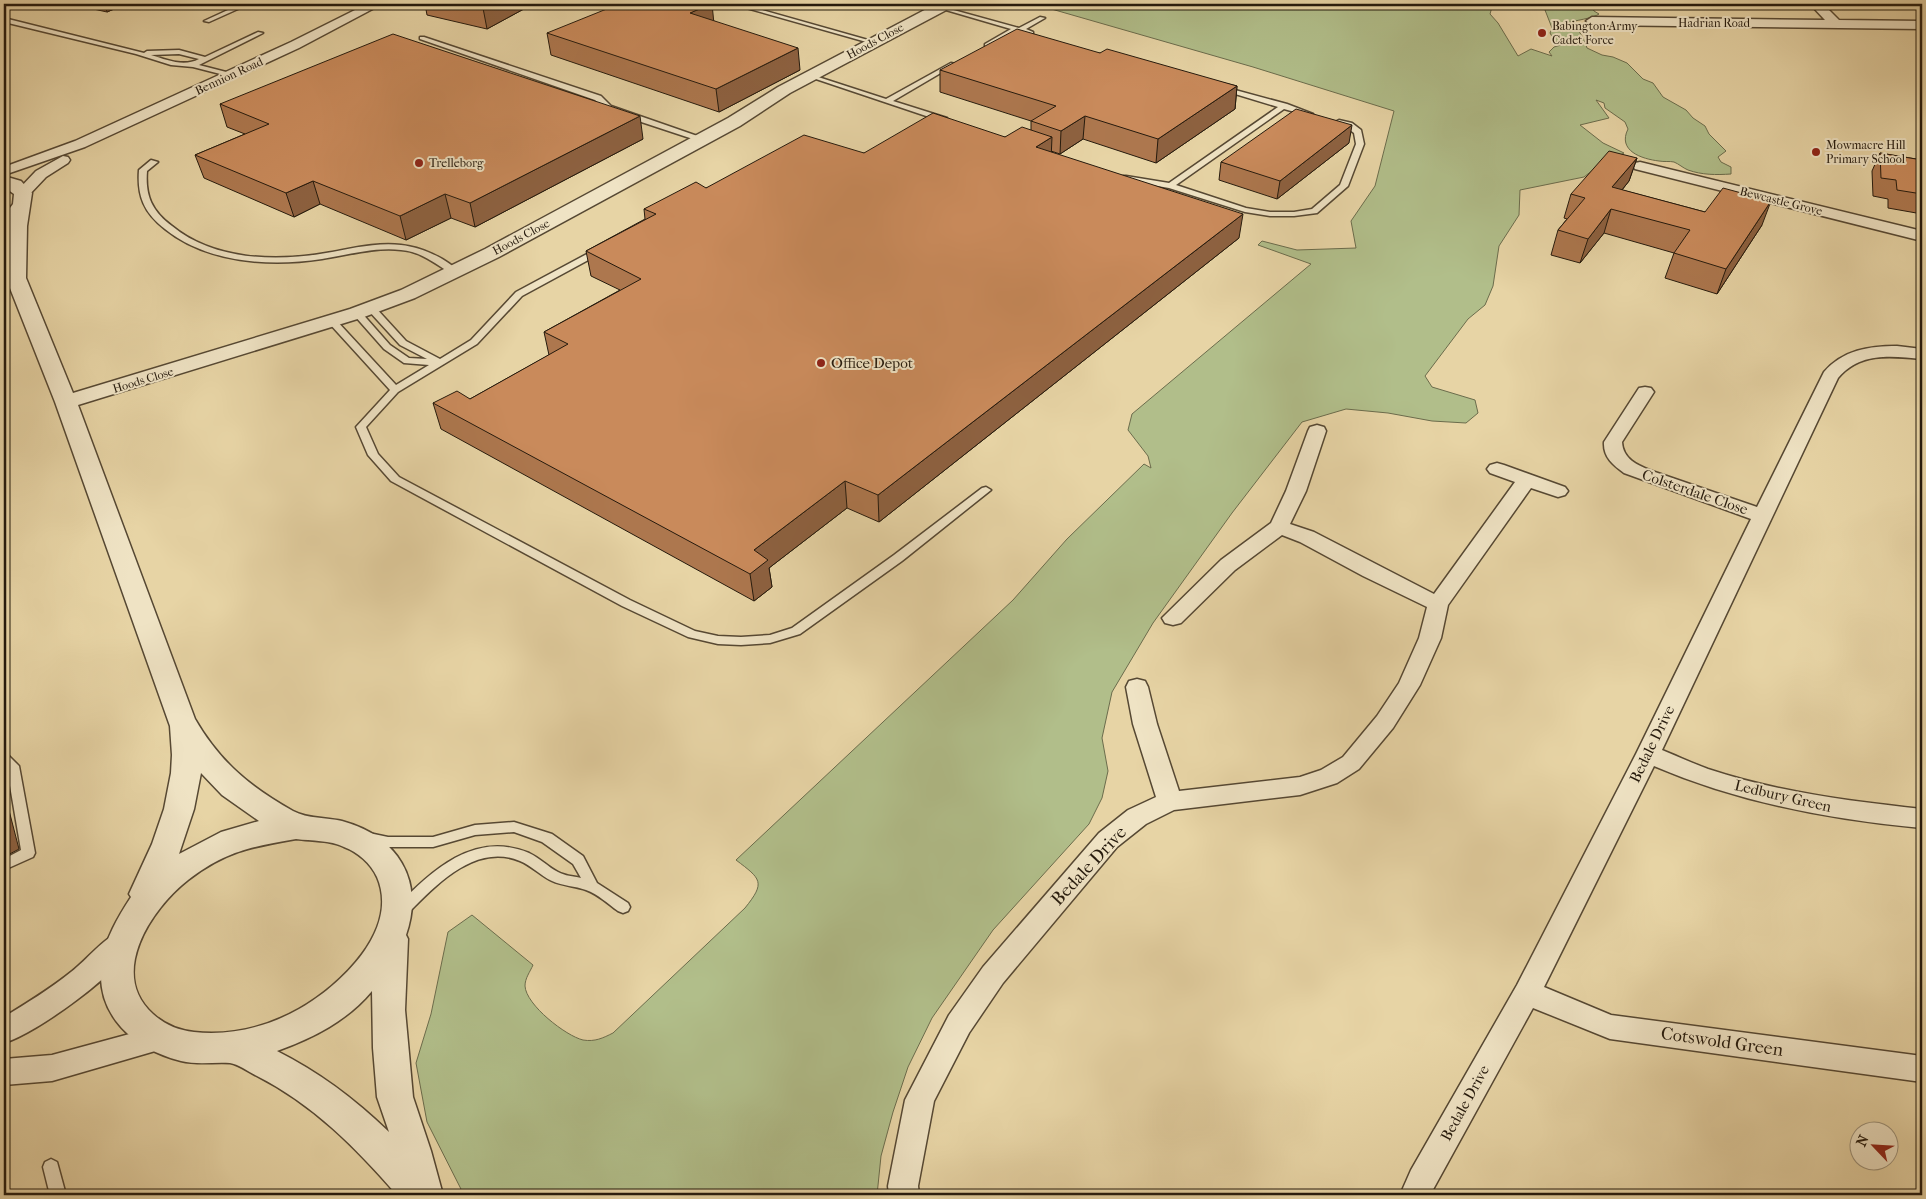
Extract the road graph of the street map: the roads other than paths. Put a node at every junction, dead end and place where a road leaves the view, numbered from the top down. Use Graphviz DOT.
graph roads {
  1 [pos="246,4"];
  2 [pos="376,4"];
  3 [pos="735,4"];
  4 [pos="1816,4"];
  5 [pos="944,5"];
  6 [pos="1657,8"];
  7 [pos="1042,18"];
  8 [pos="4,20"];
  9 [pos="207,21"];
  10 [pos="1592,21"];
  11 [pos="1667,22"];
  12 [pos="1835,23"];
  13 [pos="1922,25"];
  14 [pos="1018,29"];
  15 [pos="260,33"];
  16 [pos="1039,35"];
  17 [pos="422,38"];
  18 [pos="872,42"];
  19 [pos="982,48"];
  20 [pos="138,53"];
  21 [pos="206,59"];
  22 [pos="956,62"];
  23 [pos="193,65"];
  24 [pos="232,74"];
  25 [pos="810,76"];
  26 [pos="1218,87"];
  27 [pos="888,101"];
  28 [pos="1284,106"];
  29 [pos="1321,117"];
  30 [pos="1331,120"];
  31 [pos="953,123"];
  32 [pos="702,139"];
  33 [pos="80,144"];
  34 [pos="154,162"];
  35 [pos="1640,166"];
  36 [pos="4,171"];
  37 [pos="1119,176"];
  38 [pos="4,181"];
  39 [pos="1170,186"];
  40 [pos="22,198"];
  41 [pos="4,222"];
  42 [pos="1922,236"];
  43 [pos="607,246"];
  44 [pos="455,272"];
  45 [pos="10,274"];
  46 [pos="364,310"];
  47 [pos="332,321"];
  48 [pos="1922,354"];
  49 [pos="441,363"];
  50 [pos="395,390"];
  51 [pos="1646,392"];
  52 [pos="66,402"];
  53 [pos="1317,431"];
  54 [pos="1497,469"];
  55 [pos="1527,480"];
  56 [pos="986,490"];
  57 [pos="1558,491"];
  58 [pos="1763,516"];
  59 [pos="1279,526"];
  60 [pos="1438,604"];
  61 [pos="1173,618"];
  62 [pos="1137,686"];
  63 [pos="181,720"];
  64 [pos="1648,754"];
  65 [pos="4,758"];
  66 [pos="1170,801"];
  67 [pos="1922,819"];
  68 [pos="296,827"];
  69 [pos="338,831"];
  70 [pos="4,865"];
  71 [pos="592,886"];
  72 [pos="623,907"];
  73 [pos="394,925"];
  74 [pos="127,931"];
  75 [pos="1527,993"];
  76 [pos="4,1030"];
  77 [pos="159,1038"];
  78 [pos="234,1047"];
  79 [pos="1922,1069"];
  80 [pos="4,1072"];
  81 [pos="51,1167"];
  82 [pos="58,1195"];
  83 [pos="423,1195"];
  84 [pos="904,1195"];
  85 [pos="1415,1195"];
  1 -- 9 [label="lane"];
  2 -- 24 [label="street, Bennion Road"];
  3 -- 18 [label="lane"];
  4 -- 12 [label="street"];
  5 -- 14 [label="lane"];
  5 -- 18 [label="street, Hoods Close"];
  6 -- 11 [label="street"];
  7 -- 14 [label="lane"];
  8 -- 20 [label="lane"];
  10 -- 11 [label="street, Hadrian Road"];
  11 -- 12 [label="street, Hadrian Road"];
  12 -- 13 [label="street, Hadrian Road"];
  14 -- 16 [label="lane"];
  14 -- 19 [label="lane"];
  15 -- 21 [label="lane"];
  17 -- 32 [label="lane"];
  18 -- 25 [label="street, Hoods Close"];
  20 -- 21 [label="lane"];
  20 -- 23 [label="lane"];
  21 -- 23 [label="lane"];
  22 -- 27 [label="lane"];
  23 -- 24 [label="lane"];
  24 -- 33 [label="street, Bennion Road"];
  25 -- 27 [label="lane"];
  25 -- 32 [label="street, Hoods Close"];
  26 -- 28 [label="lane"];
  27 -- 31 [label="lane"];
  28 -- 29 [label="lane"];
  28 -- 39 [label="lane"];
  30 -- 39 [label="lane"];
  32 -- 44 [label="street, Hoods Close"];
  33 -- 36 [label="street, Bennion Road"];
  33 -- 40 [label="street, Bennion Road"];
  34 -- 44 [label="lane"];
  35 -- 42 [label="street, Bewcastle Grove"];
  37 -- 39 [label="lane"];
  38 -- 40 [label="street"];
  40 -- 41 [label="street"];
  40 -- 45 [label="street"];
  43 -- 49 [label="lane"];
  44 -- 46 [label="street, Hoods Close"];
  45 -- 52 [label="street"];
  46 -- 47 [label="street, Hoods Close"];
  46 -- 49 [label="lane"];
  46 -- 49 [label="lane"];
  47 -- 50 [label="lane"];
  47 -- 52 [label="street, Hoods Close"];
  48 -- 58 [label="street, Bedale Drive"];
  49 -- 50 [label="lane"];
  50 -- 56 [label="lane"];
  51 -- 58 [label="street, Colsterdale Close"];
  52 -- 63 [label="street"];
  53 -- 59 [label="street"];
  54 -- 55 [label="street"];
  55 -- 57 [label="street"];
  55 -- 60 [label="street, Bedale Drive"];
  58 -- 64 [label="street, Bedale Drive"];
  59 -- 60 [label="street"];
  59 -- 61 [label="street"];
  60 -- 66 [label="street, Bedale Drive"];
  62 -- 66 [label="street"];
  63 -- 68 [label="street"];
  63 -- 74 [label="street"];
  64 -- 67 [label="street, Ledbury Green"];
  64 -- 75 [label="street, Bedale Drive"];
  65 -- 70 [label="lane"];
  66 -- 84 [label="street, Bedale Drive"];
  68 -- 69 [label="street"];
  68 -- 74 [label="street"];
  69 -- 71 [label="lane"];
  69 -- 73 [label="street"];
  71 -- 72 [label="lane"];
  71 -- 73 [label="lane"];
  73 -- 78 [label="street"];
  73 -- 83 [label="street"];
  74 -- 76 [label="street"];
  74 -- 77 [label="street"];
  75 -- 79 [label="street, Cotswold Green"];
  75 -- 85 [label="street, Bedale Drive"];
  77 -- 78 [label="street"];
  77 -- 80 [label="street"];
  78 -- 83 [label="street"];
  81 -- 82 [label="lane"];
}
